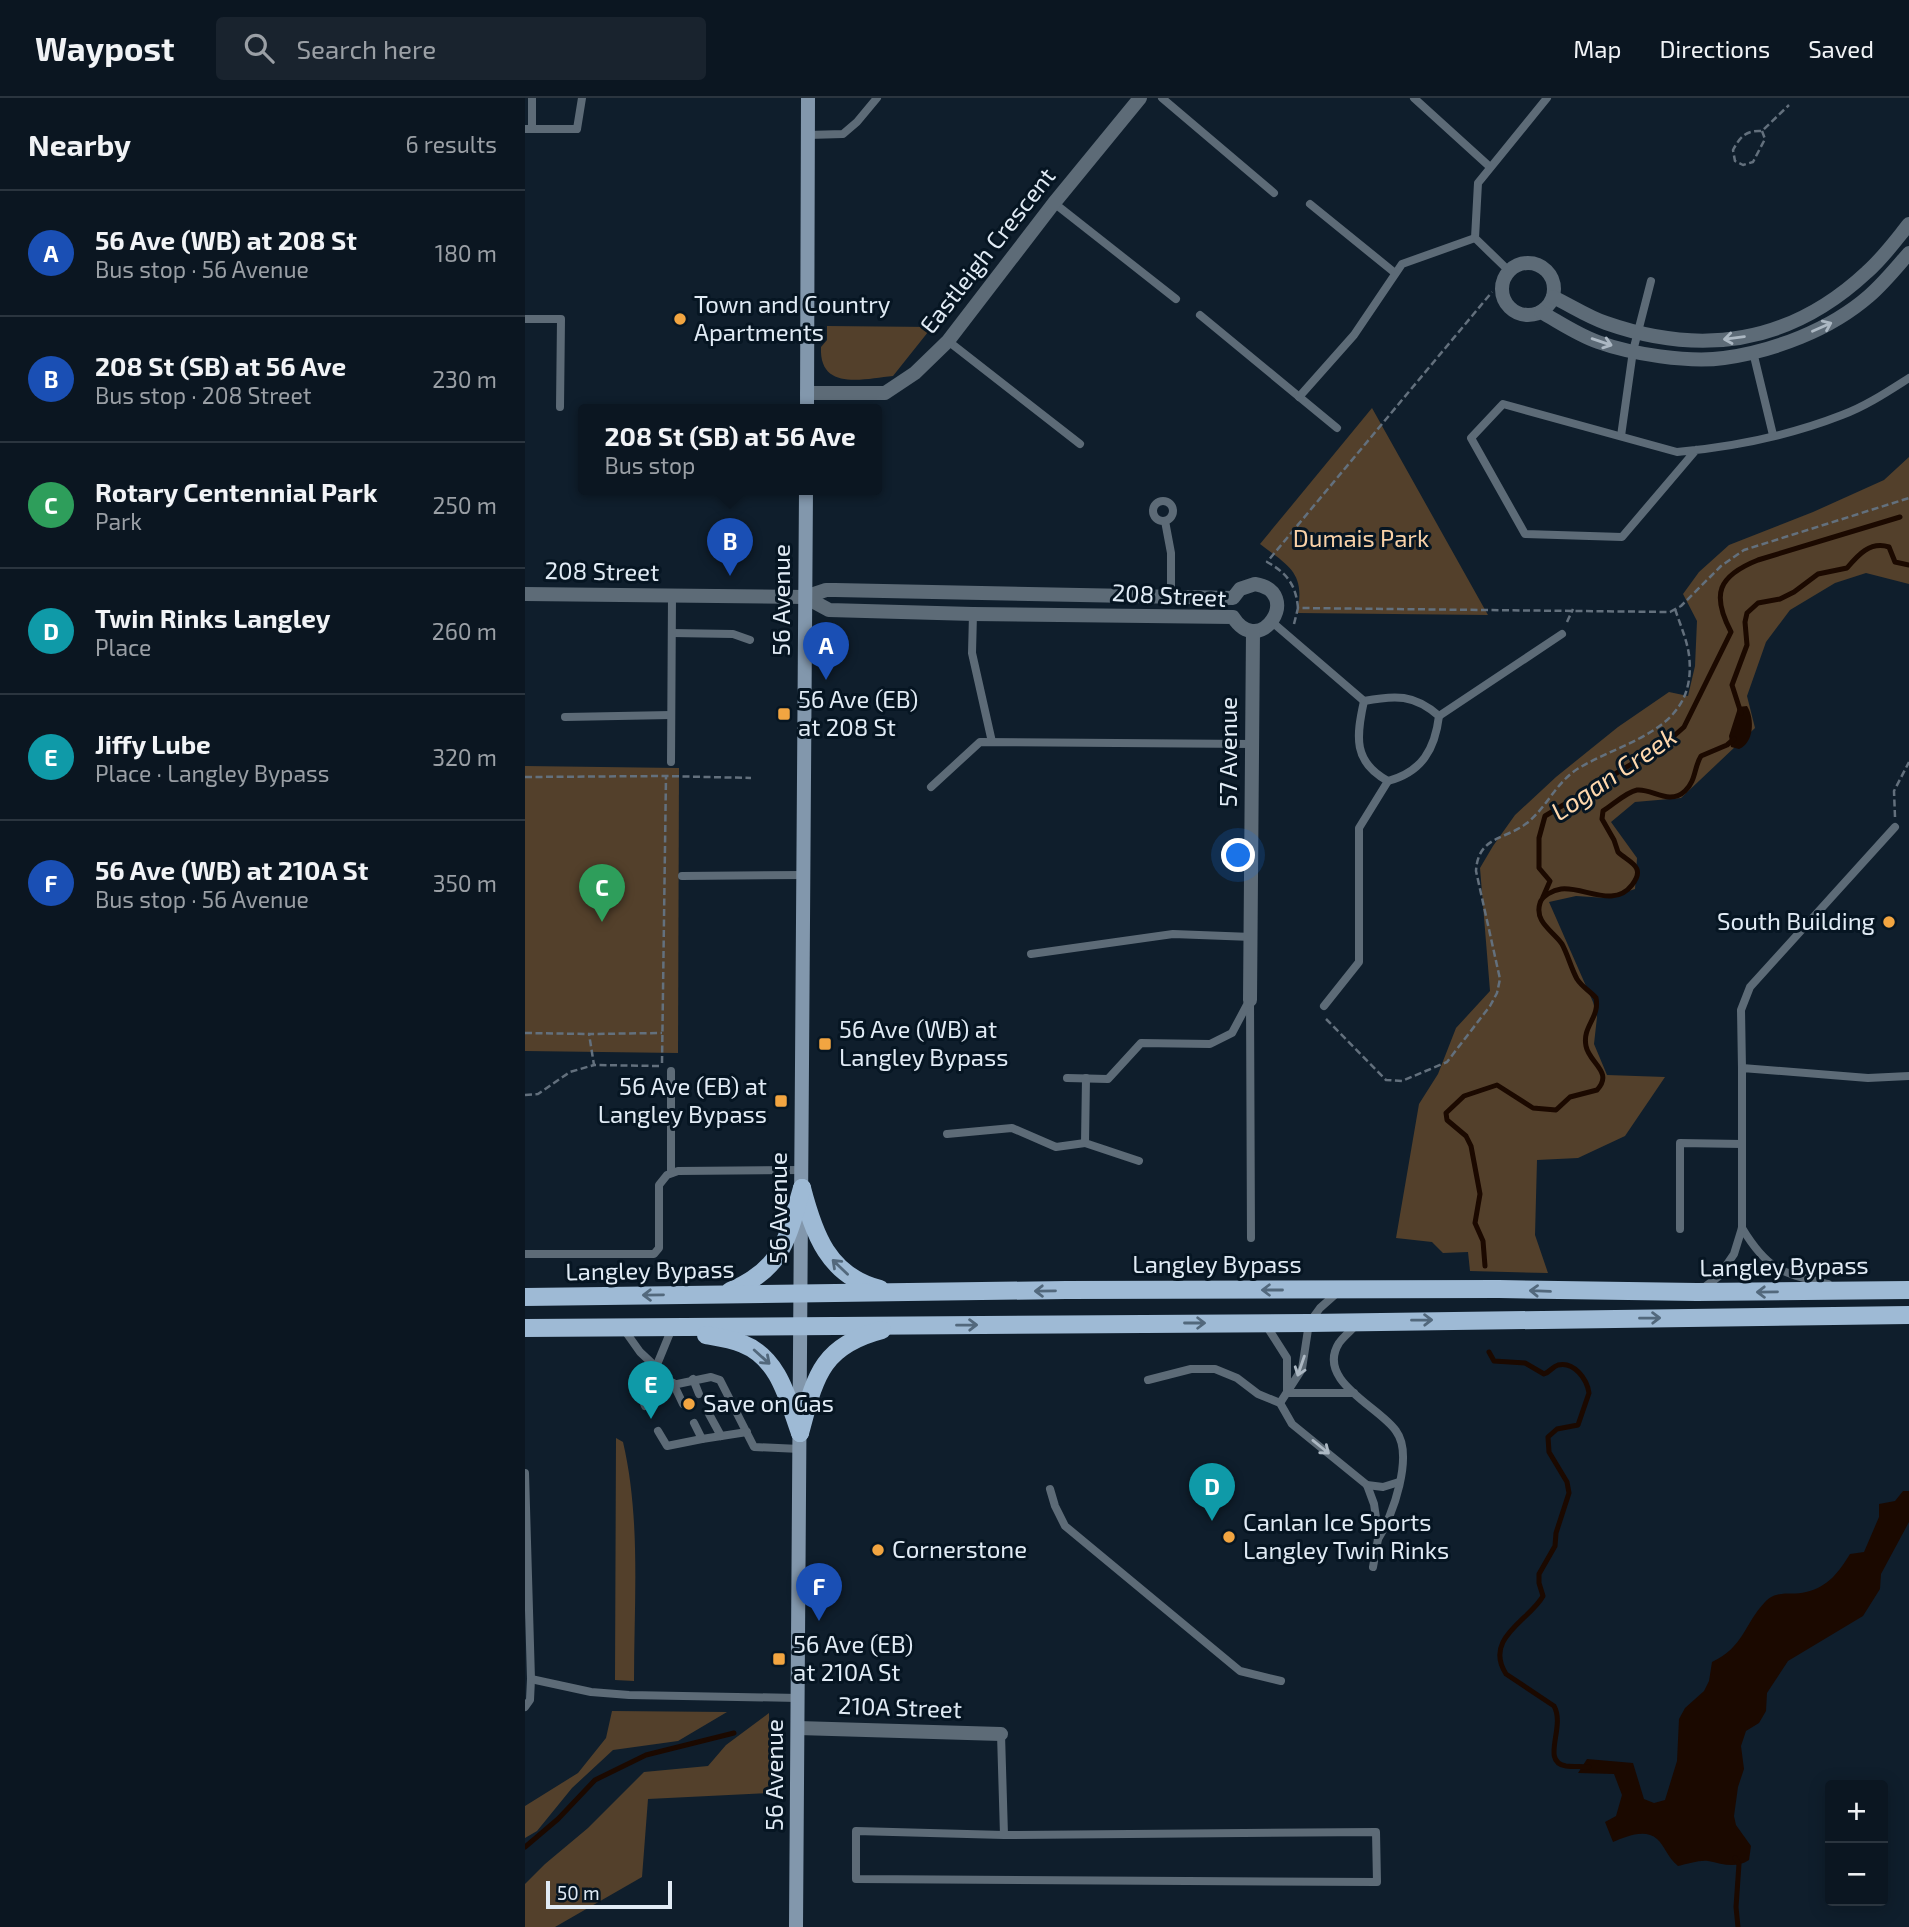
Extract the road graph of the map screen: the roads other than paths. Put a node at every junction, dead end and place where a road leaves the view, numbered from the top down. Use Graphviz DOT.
graph roads {
  1 [pos="532,98"];
  2 [pos="582,98"];
  3 [pos="809,98"];
  4 [pos="877,98"];
  5 [pos="1162,98"];
  6 [pos="1414,98"];
  7 [pos="1547,98"];
  8 [pos="1134,100"];
  9 [pos="528,129"];
  10 [pos="808,135"];
  11 [pos="1490,167"];
  12 [pos="1274,193"];
  13 [pos="1054,202"];
  14 [pos="1310,204"];
  15 [pos="1909,224"];
  16 [pos="1475,238"];
  17 [pos="1909,253"];
  18 [pos="1509,271"];
  19 [pos="1395,273"];
  20 [pos="1651,281"];
  21 [pos="1553,297"];
  22 [pos="1176,299"];
  23 [pos="1541,312"];
  24 [pos="1200,315"];
  25 [pos="525,319"];
  26 [pos="1638,333"];
  27 [pos="948,341"];
  28 [pos="1633,351"];
  29 [pos="1753,352"];
  30 [pos="1909,378"];
  31 [pos="807,393"];
  32 [pos="1299,397"];
  33 [pos="807,404"];
  34 [pos="560,407"];
  35 [pos="1337,428"];
  36 [pos="1773,435"];
  37 [pos="1621,436"];
  38 [pos="1080,444"];
  39 [pos="1696,450"];
  40 [pos="806,495"];
  41 [pos="1165,521"];
  42 [pos="525,594"];
  43 [pos="672,596"];
  44 [pos="805,597"];
  45 [pos="1171,597"];
  46 [pos="973,614"];
  47 [pos="1272,622"];
  48 [pos="1253,631"];
  49 [pos="672,633"];
  50 [pos="1562,635"];
  51 [pos="750,640"];
  52 [pos="1364,701"];
  53 [pos="671,715"];
  54 [pos="1439,716"];
  55 [pos="565,718"];
  56 [pos="992,741"];
  57 [pos="1252,744"];
  58 [pos="671,762"];
  59 [pos="1388,781"];
  60 [pos="931,787"];
  61 [pos="1895,827"];
  62 [pos="682,876"];
  63 [pos="804,876"];
  64 [pos="1252,937"];
  65 [pos="1031,954"];
  66 [pos="1249,1000"];
  67 [pos="1324,1006"];
  68 [pos="1742,1068"];
  69 [pos="671,1071"];
  70 [pos="1909,1076"];
  71 [pos="1067,1078"];
  72 [pos="1086,1079"];
  73 [pos="947,1134"];
  74 [pos="1085,1143"];
  75 [pos="1742,1144"];
  76 [pos="1139,1161"];
  77 [pos="671,1173"];
  78 [pos="802,1179"];
  79 [pos="1742,1228"];
  80 [pos="1681,1229"];
  81 [pos="1251,1238"];
  82 [pos="525,1254"];
  83 [pos="1341,1289"];
  84 [pos="1909,1290"];
  85 [pos="1855,1291"];
  86 [pos="1697,1292"];
  87 [pos="801,1294"];
  88 [pos="900,1294"];
  89 [pos="721,1295"];
  90 [pos="525,1297"];
  91 [pos="1909,1315"];
  92 [pos="1360,1321"];
  93 [pos="1264,1322"];
  94 [pos="1309,1323"];
  95 [pos="899,1325"];
  96 [pos="801,1326"];
  97 [pos="525,1328"];
  98 [pos="623,1328"];
  99 [pos="674,1328"];
  100 [pos="656,1367"];
  101 [pos="692,1379"];
  102 [pos="1148,1380"];
  103 [pos="673,1383"];
  104 [pos="658,1387"];
  105 [pos="1287,1393"];
  106 [pos="1353,1393"];
  107 [pos="699,1394"];
  108 [pos="683,1404"];
  109 [pos="1280,1404"];
  110 [pos="645,1406"];
  111 [pos="709,1414"];
  112 [pos="694,1423"];
  113 [pos="658,1431"];
  114 [pos="747,1432"];
  115 [pos="721,1436"];
  116 [pos="702,1439"];
  117 [pos="800,1441"];
  118 [pos="525,1473"];
  119 [pos="1399,1482"];
  120 [pos="1367,1485"];
  121 [pos="1050,1489"];
  122 [pos="1378,1539"];
  123 [pos="526,1552"];
  124 [pos="1373,1567"];
  125 [pos="531,1679"];
  126 [pos="1281,1681"];
  127 [pos="798,1698"];
  128 [pos="525,1707"];
  129 [pos="798,1728"];
  130 [pos="1001,1734"];
  131 [pos="1004,1835"];
  132 [pos="796,1927"];
  1 -- 9 [label="lane"];
  2 -- 9 [label="lane"];
  3 -- 10 [label="main road"];
  4 -- 10 [label="lane"];
  5 -- 12 [label="lane"];
  6 -- 11 [label="lane"];
  7 -- 11 [label="lane"];
  8 -- 13 [label="street, Eastleigh Crescent"];
  10 -- 31 [label="main road"];
  11 -- 16 [label="lane"];
  13 -- 22 [label="lane"];
  13 -- 27 [label="street, Eastleigh Crescent"];
  14 -- 19 [label="lane"];
  15 -- 26 [label="street, one-way"];
  16 -- 18 [label="lane"];
  16 -- 19 [label="lane"];
  29 -- 17 [label="street, one-way"];
  18 -- 21 [label="street"];
  18 -- 23 [label="street"];
  19 -- 32 [label="lane"];
  20 -- 26 [label="lane"];
  21 -- 23 [label="street"];
  21 -- 26 [label="street"];
  23 -- 28 [label="street, one-way"];
  24 -- 32 [label="lane"];
  25 -- 34 [label="lane"];
  26 -- 28 [label="lane"];
  27 -- 31 [label="street, Eastleigh Crescent"];
  27 -- 38 [label="lane"];
  28 -- 29 [label="street"];
  28 -- 37 [label="lane"];
  29 -- 36 [label="lane"];
  30 -- 36 [label="lane"];
  31 -- 33 [label="main road"];
  32 -- 35 [label="lane"];
  36 -- 39 [label="lane"];
  37 -- 39 [label="lane"];
  37 -- 39 [label="lane"];
  40 -- 44 [label="main road, 56 Avenue"];
  41 -- 45 [label="lane"];
  42 -- 43 [label="street, 208 Street"];
  43 -- 44 [label="street, 208 Street"];
  43 -- 49 [label="lane"];
  44 -- 45 [label="street, 208 Street"];
  44 -- 46 [label="street, 208 Street"];
  44 -- 63 [label="main road, 56 Avenue"];
  45 -- 47 [label="street, 208 Street"];
  46 -- 48 [label="street, 208 Street"];
  46 -- 56 [label="lane"];
  47 -- 48 [label="street, 208 Street"];
  47 -- 52 [label="lane"];
  48 -- 57 [label="street, 57 Avenue"];
  49 -- 51 [label="lane"];
  49 -- 53 [label="lane"];
  50 -- 54 [label="lane"];
  52 -- 54 [label="lane"];
  52 -- 59 [label="lane"];
  53 -- 55 [label="lane"];
  53 -- 58 [label="lane"];
  54 -- 59 [label="lane"];
  56 -- 57 [label="lane"];
  56 -- 60 [label="lane"];
  57 -- 64 [label="street, 57 Avenue"];
  59 -- 67 [label="lane"];
  61 -- 68 [label="lane"];
  62 -- 63 [label="lane"];
  63 -- 78 [label="main road, 56 Avenue"];
  64 -- 65 [label="lane"];
  64 -- 66 [label="street, 57 Avenue"];
  66 -- 72 [label="lane"];
  66 -- 81 [label="lane"];
  68 -- 70 [label="lane"];
  68 -- 75 [label="lane"];
  69 -- 77 [label="lane"];
  71 -- 72 [label="lane"];
  72 -- 74 [label="lane"];
  73 -- 74 [label="lane"];
  74 -- 76 [label="lane"];
  75 -- 79 [label="lane"];
  75 -- 80 [label="lane"];
  77 -- 78 [label="lane"];
  77 -- 82 [label="lane"];
  78 -- 87 [label="main road, 56 Avenue"];
  88 -- 78 [label="main road, one-way"];
  78 -- 89 [label="main road"];
  79 -- 85 [label="lane"];
  79 -- 86 [label="lane"];
  86 -- 83 [label="main road, Langley Bypass, one-way"];
  83 -- 88 [label="main road, Langley Bypass, one-way"];
  83 -- 94 [label="lane"];
  84 -- 85 [label="main road, Langley Bypass"];
  85 -- 86 [label="main road, Langley Bypass, one-way"];
  87 -- 88 [label="main road, Langley Bypass"];
  87 -- 89 [label="main road, Langley Bypass"];
  87 -- 96 [label="main road, 56 Avenue"];
  89 -- 90 [label="main road, Langley Bypass, one-way"];
  92 -- 91 [label="main road, Langley Bypass, one-way"];
  92 -- 94 [label="main road, Langley Bypass"];
  92 -- 106 [label="lane"];
  93 -- 94 [label="main road, Langley Bypass"];
  95 -- 93 [label="main road, Langley Bypass, one-way"];
  93 -- 105 [label="lane"];
  94 -- 105 [label="lane, one-way"];
  95 -- 96 [label="main road, Langley Bypass"];
  95 -- 117 [label="main road"];
  96 -- 99 [label="main road, Langley Bypass"];
  96 -- 117 [label="main road, 56 Avenue"];
  97 -- 98 [label="main road, Langley Bypass"];
  98 -- 99 [label="main road, Langley Bypass"];
  98 -- 100 [label="lane"];
  99 -- 100 [label="lane"];
  99 -- 117 [label="main road, one-way"];
  100 -- 104 [label="lane"];
  101 -- 103 [label="lane"];
  101 -- 107 [label="lane"];
  101 -- 114 [label="lane"];
  102 -- 109 [label="lane"];
  103 -- 104 [label="lane"];
  103 -- 108 [label="lane"];
  104 -- 110 [label="lane"];
  105 -- 106 [label="lane"];
  105 -- 109 [label="lane"];
  106 -- 119 [label="lane"];
  109 -- 120 [label="lane, one-way"];
  111 -- 115 [label="lane"];
  112 -- 116 [label="lane"];
  113 -- 116 [label="lane"];
  114 -- 115 [label="lane"];
  114 -- 117 [label="lane"];
  115 -- 116 [label="lane"];
  117 -- 127 [label="main road, 56 Avenue"];
  118 -- 123 [label="lane"];
  119 -- 120 [label="lane"];
  119 -- 122 [label="lane"];
  120 -- 122 [label="lane"];
  121 -- 126 [label="lane"];
  122 -- 124 [label="lane"];
  123 -- 125 [label="lane"];
  125 -- 127 [label="lane"];
  125 -- 128 [label="lane"];
  127 -- 129 [label="main road, 56 Avenue"];
  129 -- 130 [label="street, 210A Street"];
  129 -- 132 [label="main road, 56 Avenue"];
  130 -- 131 [label="lane"];
  131 -- 131 [label="lane"];
}
